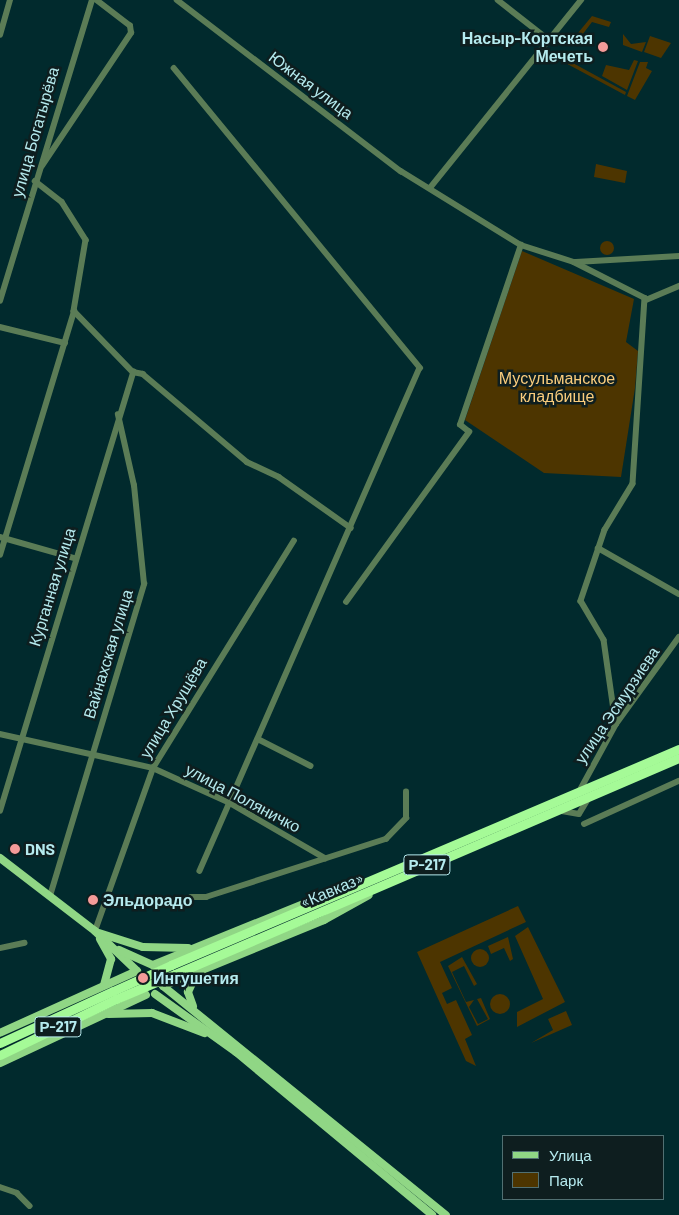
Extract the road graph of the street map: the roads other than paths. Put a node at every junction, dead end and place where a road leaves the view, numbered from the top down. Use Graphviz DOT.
graph roads {
  1 [pos="10,0"];
  2 [pos="92,0"];
  3 [pos="96,0"];
  4 [pos="177,0"];
  5 [pos="498,0"];
  6 [pos="581,0"];
  7 [pos="0,35"];
  8 [pos="548,38"];
  9 [pos="174,68"];
  10 [pos="38,172"];
  11 [pos="35,181"];
  12 [pos="430,188"];
  13 [pos="521,245"];
  14 [pos="679,256"];
  15 [pos="574,262"];
  16 [pos="679,286"];
  17 [pos="646,300"];
  18 [pos="0,301"];
  19 [pos="74,311"];
  20 [pos="0,327"];
  21 [pos="65,343"];
  22 [pos="133,372"];
  23 [pos="118,415"];
  24 [pos="351,528"];
  25 [pos="2,538"];
  26 [pos="294,542"];
  27 [pos="598,548"];
  28 [pos="0,555"];
  29 [pos="74,558"];
  30 [pos="679,594"];
  31 [pos="346,602"];
  32 [pos="679,637"];
  33 [pos="616,724"];
  34 [pos="0,734"];
  35 [pos="22,739"];
  36 [pos="258,740"];
  37 [pos="679,748"];
  38 [pos="92,755"];
  39 [pos="679,758"];
  40 [pos="311,766"];
  41 [pos="153,768"];
  42 [pos="586,776"];
  43 [pos="679,781"];
  44 [pos="596,785"];
  45 [pos="406,792"];
  46 [pos="579,792"];
  47 [pos="230,803"];
  48 [pos="0,811"];
  49 [pos="584,824"];
  50 [pos="0,858"];
  51 [pos="325,858"];
  52 [pos="392,868"];
  53 [pos="200,871"];
  54 [pos="402,876"];
  55 [pos="50,896"];
  56 [pos="191,898"];
  57 [pos="95,931"];
  58 [pos="102,938"];
  59 [pos="24,944"];
  60 [pos="0,948"];
  61 [pos="192,948"];
  62 [pos="153,965"];
  63 [pos="137,971"];
  64 [pos="200,971"];
  65 [pos="163,986"];
  66 [pos="102,987"];
  67 [pos="155,994"];
  68 [pos="114,995"];
  69 [pos="146,995"];
  70 [pos="194,1008"];
  71 [pos="98,1015"];
  72 [pos="0,1033"];
  73 [pos="0,1043"];
  74 [pos="236,1052"];
  75 [pos="0,1055"];
  76 [pos="0,1063"];
  77 [pos="0,1187"];
  78 [pos="30,1206"];
  79 [pos="432,1215"];
  80 [pos="446,1215"];
  1 -- 7 [label="street"];
  2 -- 10 [label="street, улица Богатырёва"];
  3 -- 10 [label="street"];
  4 -- 12 [label="street, Южная улица"];
  5 -- 8 [label="street"];
  6 -- 8 [label="street"];
  8 -- 12 [label="street"];
  9 -- 24 [label="street"];
  10 -- 11 [label="street, улица Богатырёва"];
  11 -- 18 [label="street, улица Богатырёва"];
  11 -- 19 [label="street"];
  12 -- 13 [label="street, Южная улица"];
  13 -- 15 [label="street, Южная улица"];
  13 -- 31 [label="street"];
  14 -- 15 [label="street"];
  15 -- 17 [label="street"];
  16 -- 17 [label="street"];
  17 -- 27 [label="street"];
  19 -- 21 [label="street"];
  19 -- 22 [label="street"];
  20 -- 21 [label="street"];
  21 -- 25 [label="street"];
  22 -- 23 [label="street, Курганная улица"];
  22 -- 24 [label="street"];
  23 -- 29 [label="street, Курганная улица"];
  23 -- 38 [label="street, Вайнахская улица"];
  24 -- 36 [label="street"];
  25 -- 28 [label="street"];
  25 -- 29 [label="street"];
  26 -- 41 [label="street, улица Хрущёва"];
  27 -- 30 [label="street"];
  27 -- 33 [label="street"];
  29 -- 35 [label="street, Курганная улица"];
  32 -- 33 [label="street, улица Эсмурзиева"];
  33 -- 42 [label="street, улица Эсмурзиева"];
  34 -- 35 [label="street, улица Поляничко"];
  35 -- 38 [label="street, улица Поляничко"];
  35 -- 48 [label="street, Курганная улица"];
  36 -- 40 [label="street"];
  36 -- 47 [label="street"];
  37 -- 44 [label="highway, «Кавказ» / Р-217"];
  38 -- 41 [label="street, улица Поляничко"];
  38 -- 55 [label="street, Вайнахская улица"];
  39 -- 54 [label="highway, «Кавказ» / Р-217"];
  41 -- 47 [label="street, улица Поляничко"];
  41 -- 57 [label="street, улица Хрущёва"];
  42 -- 44 [label="street, улица Эсмурзиева"];
  42 -- 46 [label="street"];
  43 -- 49 [label="street"];
  44 -- 46 [label="highway, «Кавказ» / Р-217"];
  45 -- 51 [label="street"];
  46 -- 52 [label="highway, «Кавказ» / Р-217"];
  47 -- 51 [label="street, улица Поляничко"];
  47 -- 53 [label="street"];
  50 -- 55 [label="main road"];
  51 -- 56 [label="street"];
  52 -- 61 [label="main road, Р-217"];
  52 -- 68 [label="highway, «Кавказ» / Р-217, bridge"];
  54 -- 64 [label="main road, Р-217"];
  54 -- 68 [label="highway, «Кавказ» / Р-217, bridge"];
  55 -- 57 [label="main road"];
  57 -- 58 [label="main road"];
  57 -- 61 [label="main road, Р-217"];
  57 -- 66 [label="main road"];
  58 -- 62 [label="main road"];
  58 -- 63 [label="main road"];
  59 -- 60 [label="street"];
  61 -- 62 [label="main road, Р-217"];
  62 -- 63 [label="main road"];
  62 -- 65 [label="main road"];
  63 -- 66 [label="main road, Р-217"];
  63 -- 69 [label="main road"];
  64 -- 65 [label="main road, Р-217"];
  64 -- 70 [label="main road"];
  65 -- 67 [label="main road"];
  65 -- 70 [label="main road"];
  66 -- 72 [label="main road, Р-217"];
  67 -- 69 [label="main road"];
  67 -- 74 [label="main road, Р-217"];
  68 -- 73 [label="highway, «Кавказ» / Р-217"];
  68 -- 75 [label="highway, «Кавказ» / Р-217"];
  69 -- 71 [label="main road, Р-217"];
  70 -- 80 [label="main road"];
  71 -- 74 [label="main road, Р-217"];
  71 -- 76 [label="main road, Р-217"];
  74 -- 79 [label="main road, Р-217"];
  77 -- 78 [label="street"];
}
